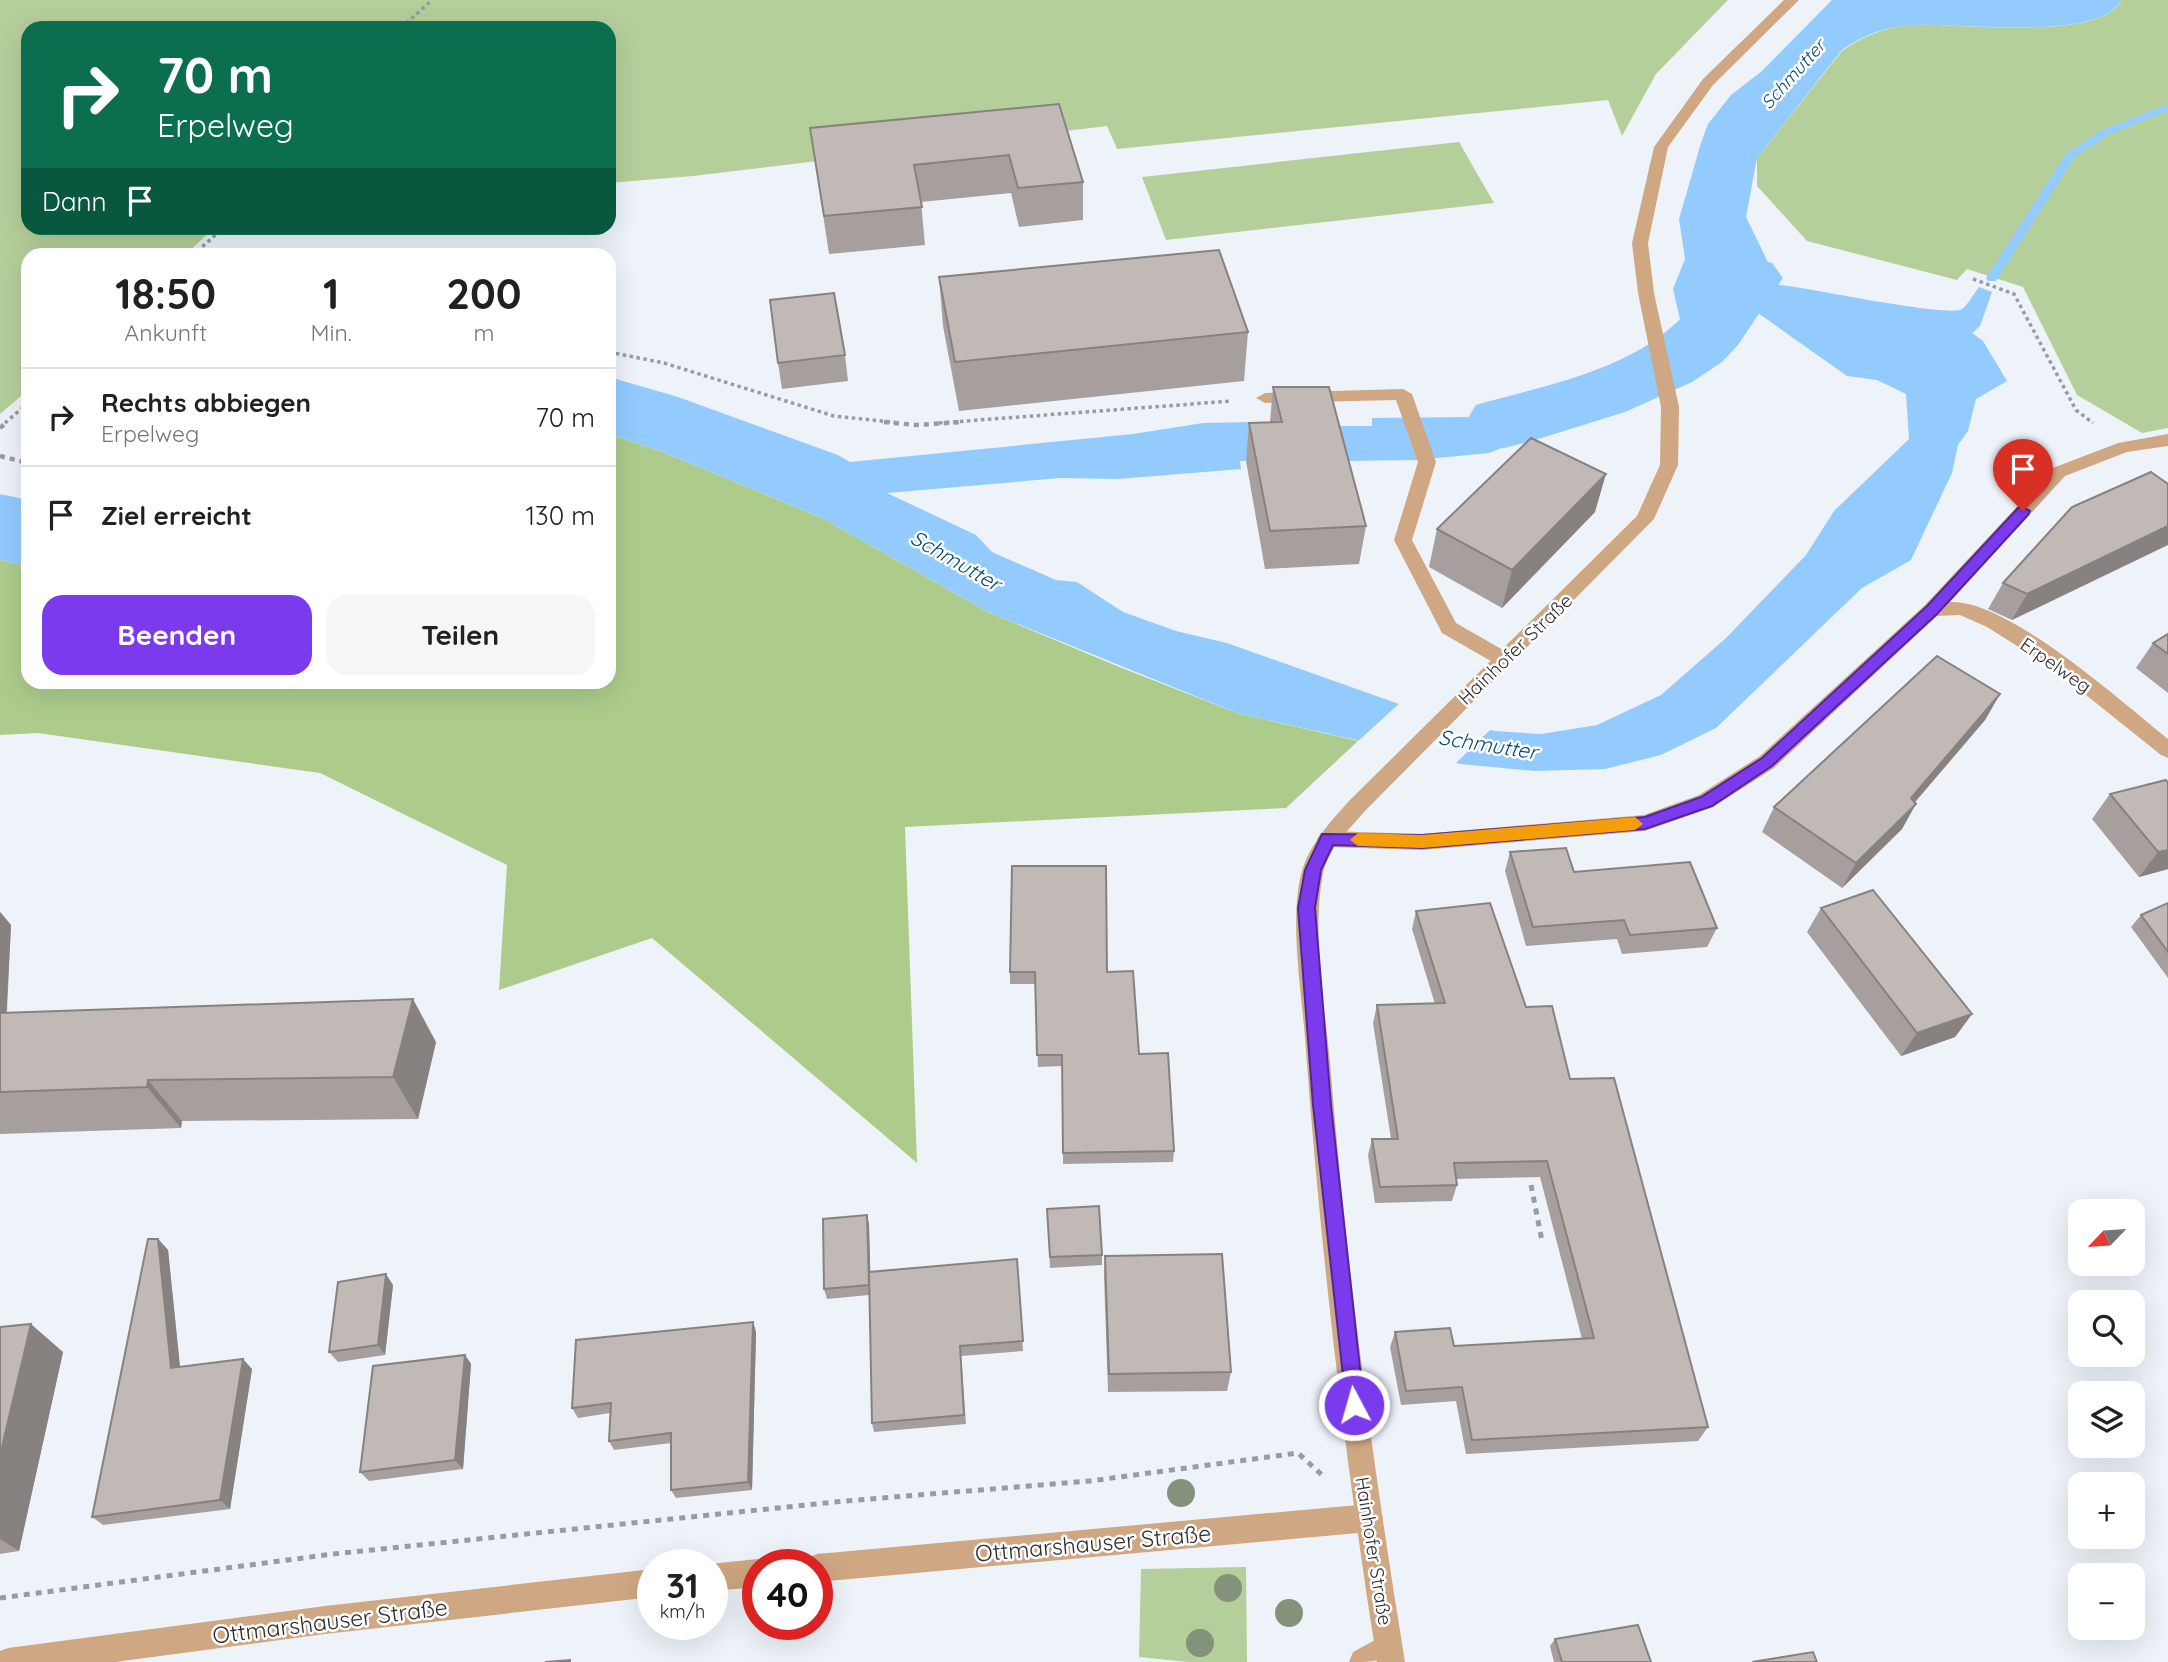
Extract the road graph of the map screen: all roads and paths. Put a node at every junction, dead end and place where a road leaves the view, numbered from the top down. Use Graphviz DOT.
graph roads {
  1 [pos="432,0"];
  2 [pos="1792,0"];
  3 [pos="409,21"];
  4 [pos="215,235"];
  5 [pos="201,248"];
  6 [pos="1973,279"];
  7 [pos="616,353"];
  8 [pos="1265,398"];
  9 [pos="21,409"];
  10 [pos="0,428"];
  11 [pos="2168,440"];
  12 [pos="2124,447"];
  13 [pos="0,456"];
  14 [pos="21,461"];
  15 [pos="1932,610"];
  16 [pos="1496,666"];
  17 [pos="2168,750"];
  18 [pos="1328,839"];
  19 [pos="1531,1185"];
  20 [pos="1542,1241"];
  21 [pos="1369,1518"];
  22 [pos="833,1567"];
  23 [pos="637,1585"];
  24 [pos="0,1598"];
  25 [pos="1390,1655"];
  26 [pos="8,1662"];
  27 [pos="1363,1662"];
  1 -- 3 [label="path"];
  2 -- 16 [label="street, Hainhofer Straße"];
  4 -- 5 [label="path"];
  6 -- 12 [label="path"];
  7 -- 8 [label="path"];
  8 -- 16 [label="street"];
  9 -- 10 [label="path"];
  11 -- 12 [label="street"];
  12 -- 15 [label="street"];
  13 -- 14 [label="path"];
  15 -- 17 [label="street, Erpelweg"];
  15 -- 18 [label="street"];
  16 -- 18 [label="street, Hainhofer Straße"];
  18 -- 21 [label="street, Hainhofer Straße"];
  19 -- 20 [label="path"];
  21 -- 22 [label="street, Ottmarshauser Straße"];
  21 -- 24 [label="path"];
  21 -- 25 [label="street, Hainhofer Straße"];
  23 -- 26 [label="street, Ottmarshauser Straße"];
  25 -- 27 [label="street"];
}
